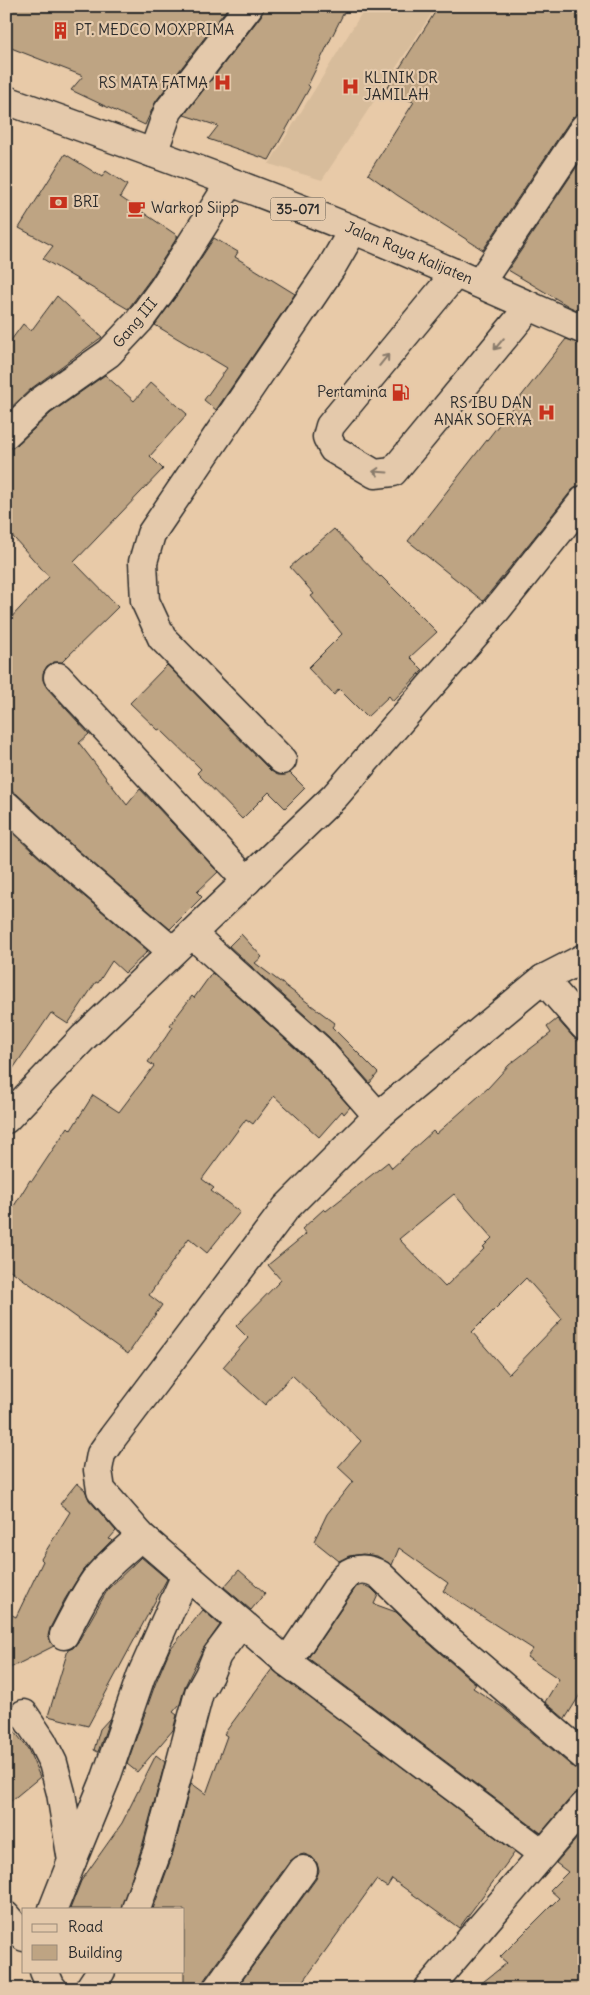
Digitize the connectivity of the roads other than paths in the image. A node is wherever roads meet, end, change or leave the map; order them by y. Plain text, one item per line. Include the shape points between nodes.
1 (249, 6) edge
2 (6, 100) edge
3 (584, 128) edge
4 (153, 153) junction
5 (230, 183) junction
6 (354, 230) junction
7 (468, 278) junction
8 (530, 306) junction
9 (584, 330) edge
10 (6, 434) edge
11 (584, 500) edge
12 (58, 677) dead end
13 (282, 760) dead end
14 (6, 805) edge
15 (246, 880) junction
16 (182, 943) junction
17 (584, 958) edge
18 (543, 979) junction
19 (584, 1026) edge
20 (8, 1112) edge
21 (376, 1113) junction
22 (141, 1536) junction
23 (186, 1575) junction
24 (242, 1623) junction
25 (64, 1635) dead end
26 (287, 1662) junction
27 (24, 1714) dead end
28 (584, 1756) edge
29 (584, 1806) edge
30 (543, 1854) junction
31 (72, 1861) junction
32 (303, 1870) dead end
33 (53, 1908) edge
34 (136, 1908) edge
35 (100, 1972) edge
36 (89, 1989) edge
37 (217, 1989) edge
38 (428, 1989) edge

1 - 4 street via 168,111
2 - 4 street, Jalan Raya Kalijaten / 35-071
3 - 7 street via 499,252
4 - 5 street, Jalan Raya Kalijaten / 35-071
5 - 6 street, Jalan Raya Kalijaten / 35-071
5 - 10 street, Gang III via 164,288 139,321 109,353 41,401
6 - 7 street, Jalan Raya Kalijaten / 35-071
6 - 13 street via 151,534 142,562 145,601 162,638
7 - 8 street, Jalan Raya Kalijaten / 35-071
8 -> 7 street via 393,472 375,474 333,449 327,437 330,426
8 - 9 street, Jalan Raya Kalijaten / 35-071
11 - 15 street via 498,608 335,796
12 - 15 street
14 - 16 street via 54,850
15 - 16 street
16 - 20 street
16 - 21 street via 319,1049
17 - 18 street
18 - 19 street
18 - 21 street
21 - 22 street via 286,1208 101,1454 98,1470 101,1490
22 - 23 street
22 - 25 street via 96,1579
23 - 24 street
23 - 31 street via 141,1676 106,1778
24 - 26 street
24 - 34 street via 217,1655 199,1693 157,1852
26 - 28 street via 345,1576 351,1571 372,1570
26 - 30 street
27 - 31 street via 53,1763
29 - 30 street
30 - 38 street
31 - 33 street
32 - 37 street
35 - 36 street

